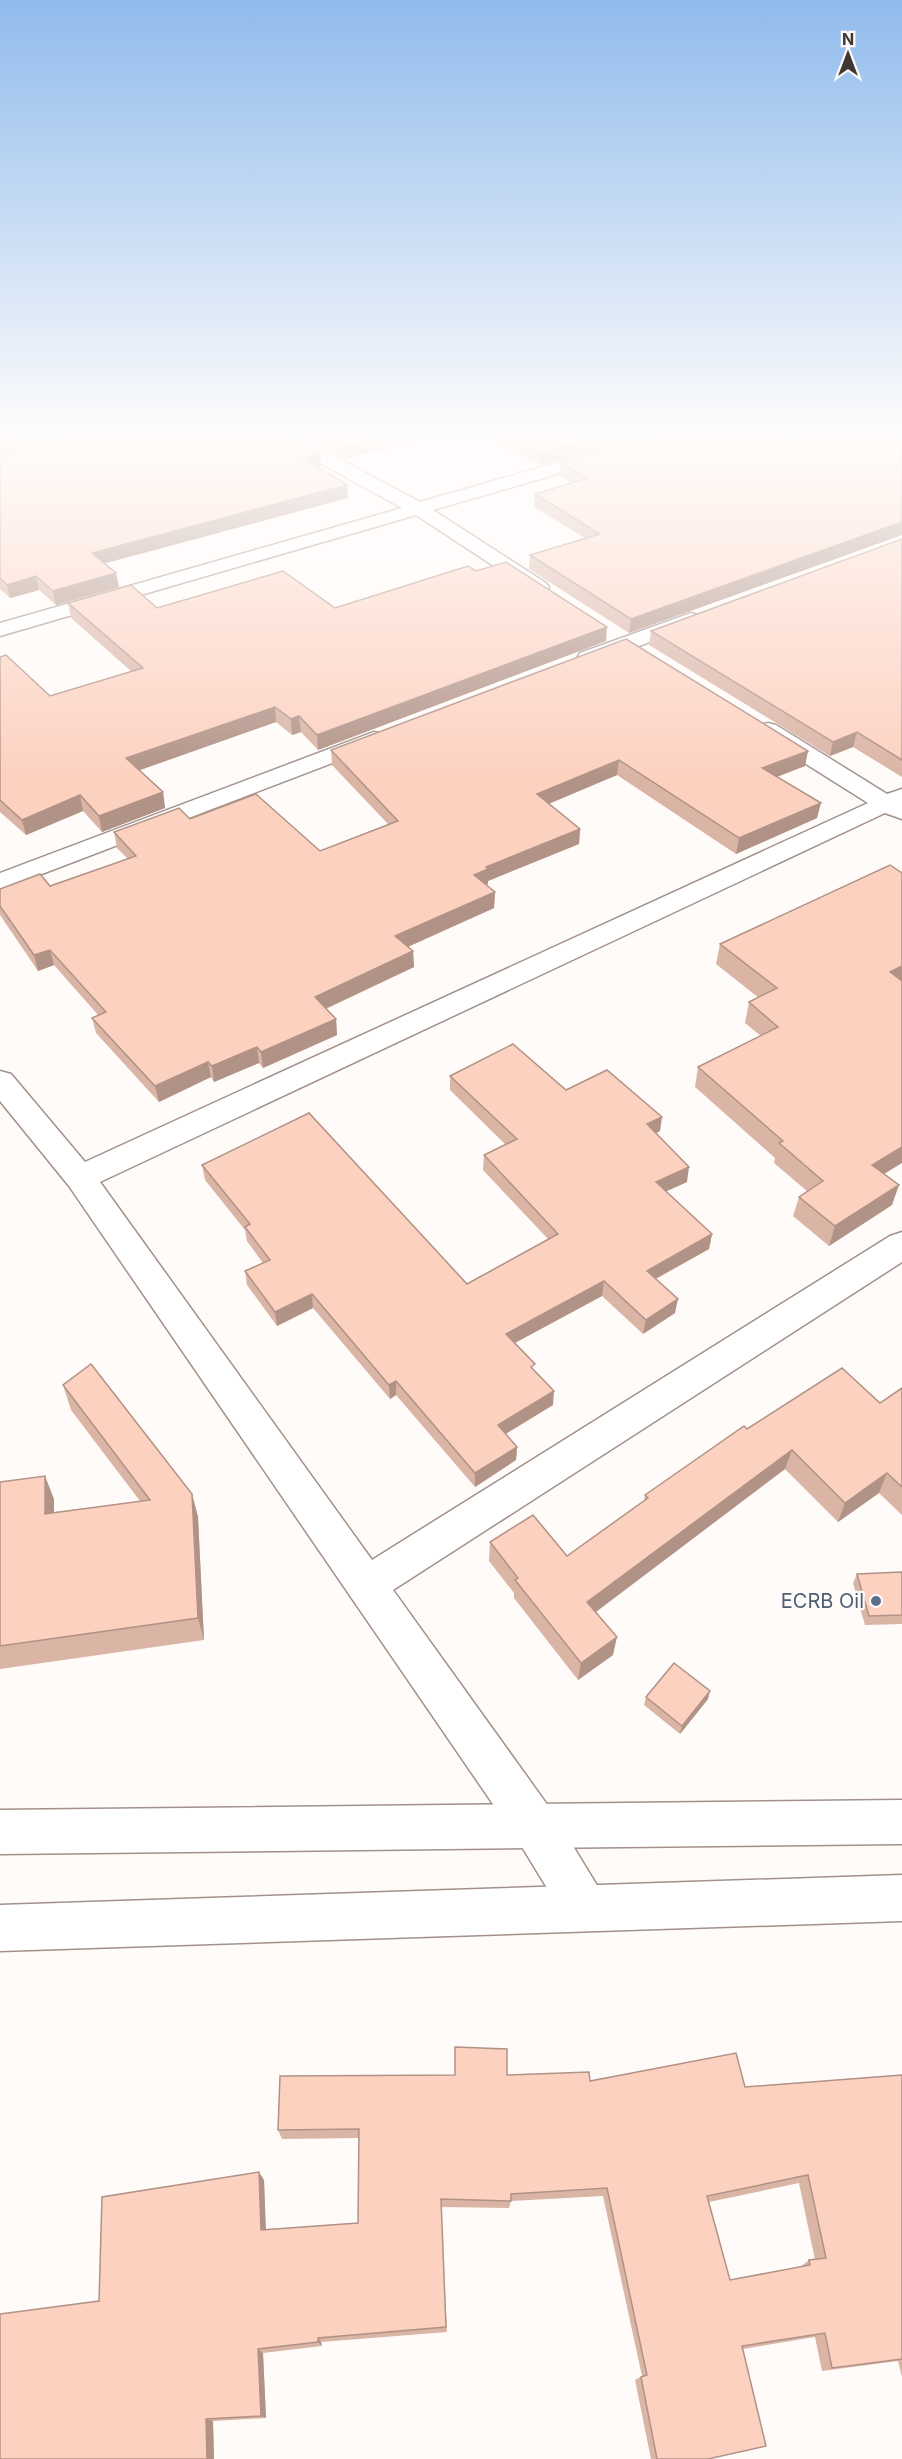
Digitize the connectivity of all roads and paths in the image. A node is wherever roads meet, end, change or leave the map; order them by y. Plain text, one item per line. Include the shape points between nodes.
1 (274, 550) edge
2 (482, 550) edge
3 (557, 598) edge
4 (712, 611) edge
5 (0, 630) edge
6 (607, 630) edge
7 (627, 643) junction
8 (647, 656) edge
9 (571, 664) edge
10 (747, 717) edge
11 (392, 733) edge
12 (897, 804) edge
13 (0, 882) edge
14 (0, 1081) edge
15 (80, 1178) junction
16 (902, 1245) edge
17 (367, 1585) junction
18 (902, 1822) edge
19 (535, 1826) junction
20 (0, 1832) edge
21 (902, 1898) edge
22 (585, 1908) junction
23 (0, 1928) edge

1 - 5 street
2 - 3 street
4 - 7 street
6 - 7 street
7 - 8 street
7 - 9 street
10 - 12 street
11 - 13 street
12 - 15 street
14 - 15 street
15 - 17 street
16 - 17 street
17 - 19 street
18 - 19 street
19 - 20 street
19 - 22 street
21 - 22 street
22 - 23 street

